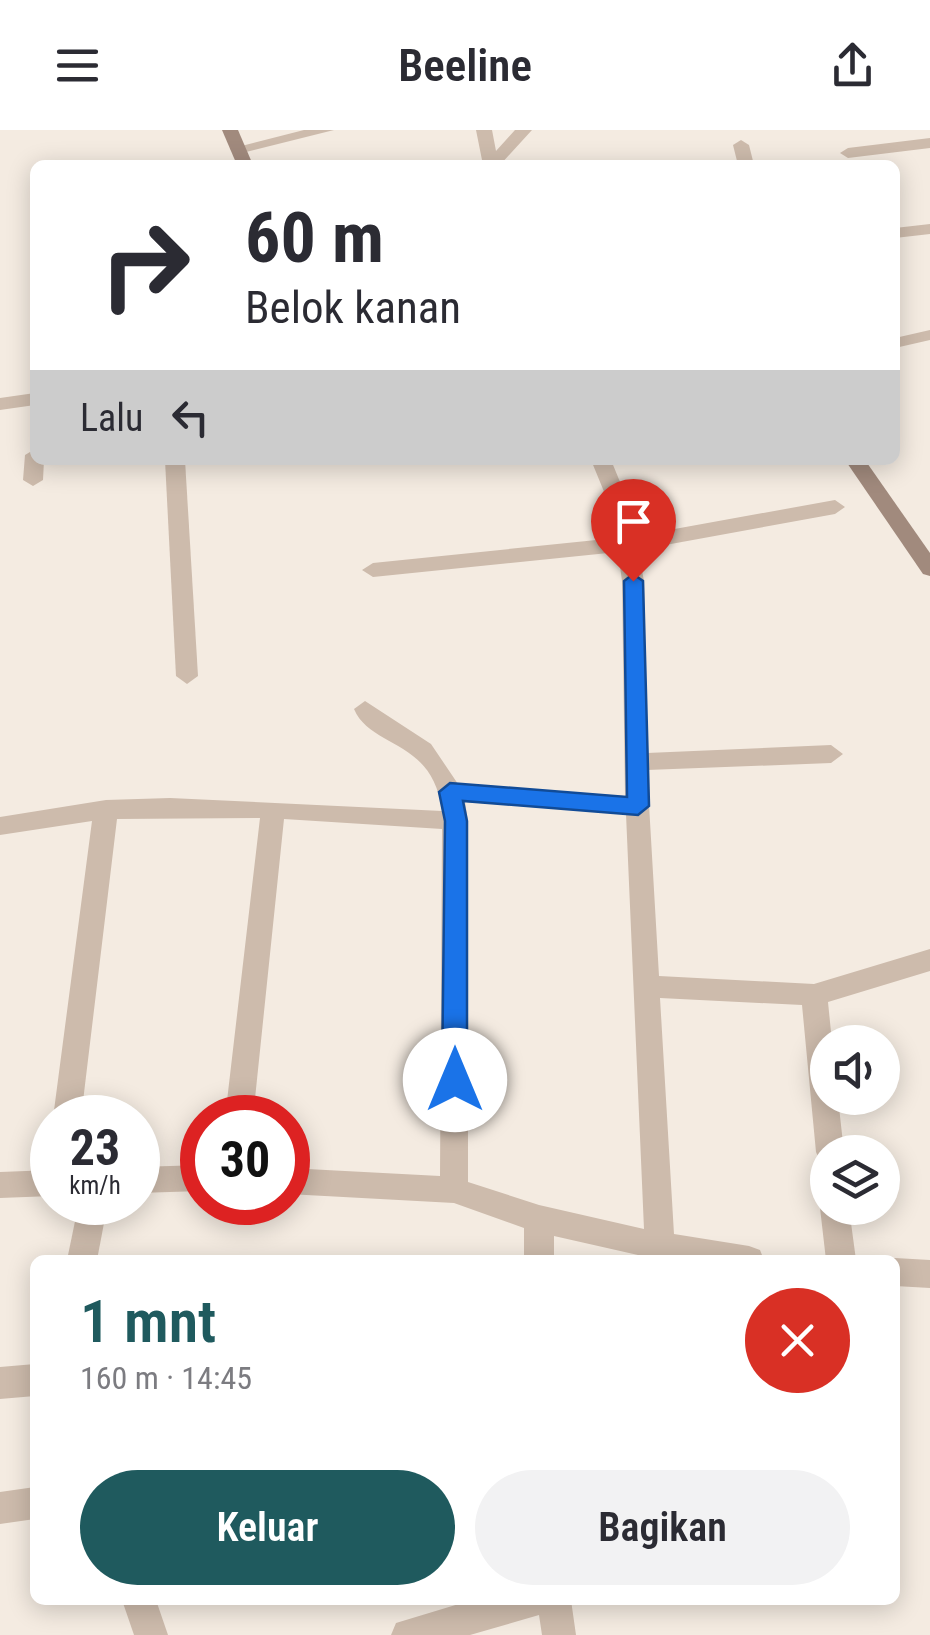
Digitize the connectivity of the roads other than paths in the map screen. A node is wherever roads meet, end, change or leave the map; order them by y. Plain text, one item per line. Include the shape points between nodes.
1 (230, 130) edge
2 (326, 130) edge
3 (484, 130) edge
4 (524, 130) edge
5 (930, 142) edge
6 (741, 145) dead end
7 (848, 153) dead end
8 (242, 157) edge
9 (490, 160) edge
10 (496, 160) edge
11 (745, 160) edge
12 (930, 229) edge
13 (900, 233) edge
14 (930, 336) edge
15 (900, 341) edge
16 (30, 401) edge
17 (0, 404) edge
18 (34, 465) edge
19 (176, 465) edge
20 (603, 465) edge
21 (858, 465) edge
22 (33, 480) dead end
23 (835, 508) dead end
24 (630, 544) junction
25 (930, 569) edge
26 (373, 570) dead end
27 (187, 676) dead end
28 (364, 709) dead end
29 (831, 754) dead end
30 (636, 762) junction
31 (450, 792) junction
32 (638, 806) junction
33 (106, 809) junction
34 (274, 810) junction
35 (456, 821) junction
36 (0, 826) edge
37 (930, 960) edge
38 (647, 986) junction
39 (814, 995) junction
40 (71, 1095) edge
41 (242, 1095) edge
42 (828, 1135) edge
43 (310, 1182) edge
44 (30, 1184) edge
45 (0, 1185) edge
46 (454, 1190) junction
47 (540, 1218) junction
48 (89, 1225) edge
49 (838, 1225) edge
50 (660, 1246) junction
51 (83, 1255) edge
52 (539, 1255) edge
53 (717, 1255) edge
54 (841, 1255) edge
55 (900, 1272) edge
56 (930, 1274) edge
57 (30, 1380) edge
58 (0, 1383) edge
59 (30, 1505) edge
60 (0, 1508) edge
61 (141, 1605) edge
62 (516, 1605) edge
63 (555, 1605) edge
64 (150, 1635) edge
65 (408, 1635) edge
66 (558, 1635) edge

1 - 8 main road
2 - 8 street
3 - 9 street
4 - 10 street
5 - 7 street
6 - 11 street
12 - 13 street
14 - 15 street
16 - 17 street
18 - 22 street
19 - 27 street
20 - 24 street
21 - 25 main road
23 - 24 street
24 - 26 street
24 - 30 street
28 - 31 street via 432,756
29 - 30 street
30 - 32 street
31 - 32 street
31 - 35 street
32 - 38 street
33 - 34 street
33 - 36 street
33 - 40 street
34 - 35 street
34 - 41 street
35 - 46 street
37 - 39 street
38 - 39 street
38 - 50 street
39 - 42 street
43 - 46 street
44 - 45 street
46 - 47 street
47 - 50 street
47 - 52 street
48 - 51 street
49 - 54 street
50 - 53 street
55 - 56 street
57 - 58 street
59 - 60 street
61 - 64 street
62 - 65 street
63 - 66 street

